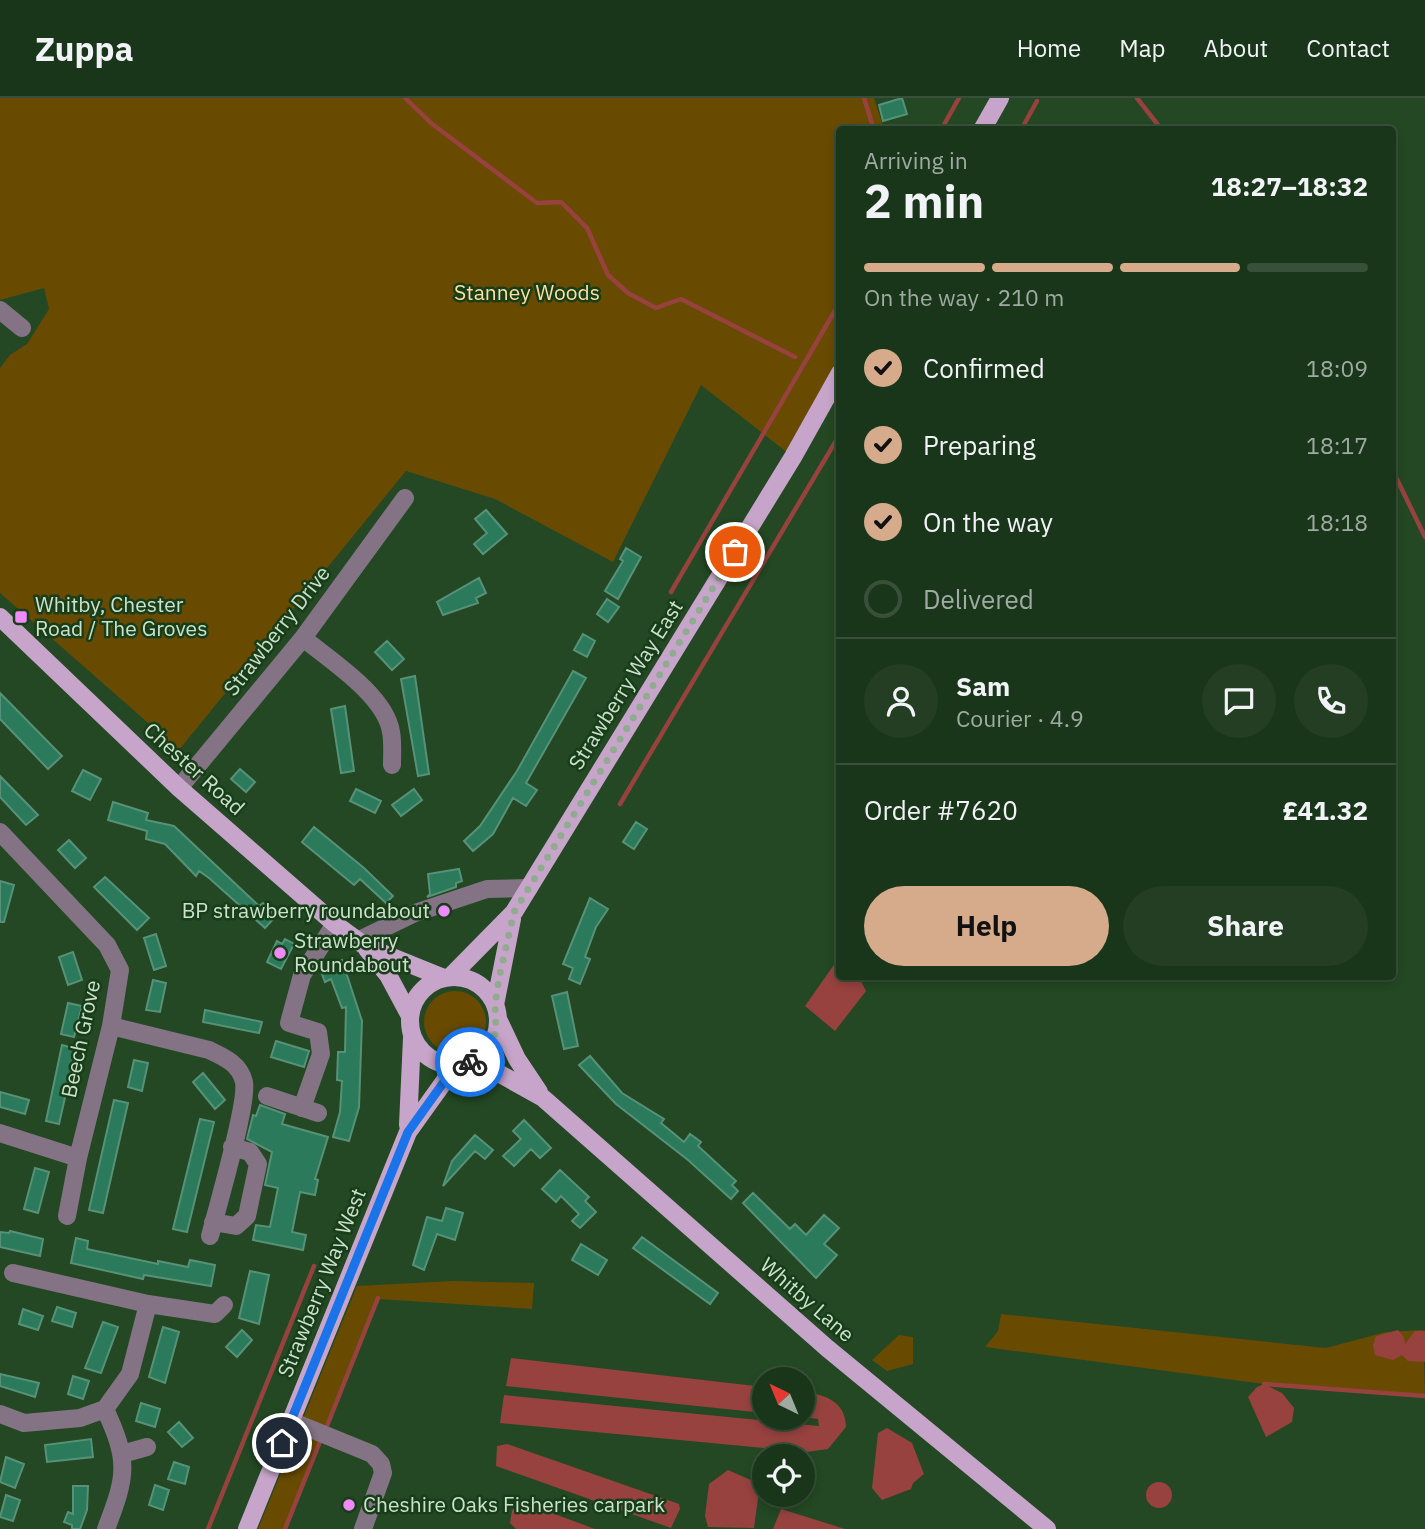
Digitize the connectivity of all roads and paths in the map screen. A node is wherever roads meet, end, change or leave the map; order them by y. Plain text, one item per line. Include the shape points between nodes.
1 (1000, 98) edge
2 (984, 126) edge
3 (0, 310) edge
4 (22, 328) dead end
5 (836, 380) edge
6 (405, 498) dead end
7 (0, 617) edge
8 (303, 638) junction
9 (392, 765) dead end
10 (179, 788) junction
11 (0, 832) edge
12 (529, 888) junction
13 (514, 912) junction
14 (335, 924) junction
15 (361, 943) junction
16 (447, 978) junction
17 (496, 1011) junction
18 (411, 1025) junction
19 (111, 1026) junction
20 (462, 1064) junction
21 (267, 1096) dead end
22 (543, 1098) junction
23 (408, 1132) junction
24 (0, 1133) edge
25 (232, 1147) junction
26 (78, 1158) junction
27 (67, 1216) dead end
28 (13, 1273) dead end
29 (148, 1304) junction
30 (219, 1316) dead end
31 (105, 1409) junction
32 (0, 1414) edge
33 (290, 1421) junction
34 (147, 1447) dead end
35 (122, 1454) junction
36 (106, 1529) edge
37 (247, 1529) edge
38 (363, 1529) edge
39 (1047, 1529) edge

1 - 2 main road
3 - 4 street
5 - 12 main road, Strawberry Way East
6 - 8 street, Strawberry Drive
7 - 10 main road, Chester Road
8 - 9 street via 356,681 385,715 391,730
8 - 10 street, Strawberry Drive
10 - 14 main road, Chester Road
11 - 19 street, Beech Grove via 115,958 120,970
12 - 13 main road, Strawberry Way East
12 - 15 street via 487,889 415,913
13 - 16 main road, Strawberry Way East
13 - 17 main road, Strawberry Way East
14 - 15 main road, Chester Road
14 - 21 street via 302,975 289,1024 318,1032 321,1054 310,1111
15 - 16 main road, Chester Road
15 - 18 main road, Chester Road via 388,975
16 - 17 main road via 477,984
16 - 18 main road via 421,991
17 - 20 main road via 496,1032 490,1045
17 - 22 main road, Whitby Lane via 517,1059
18 - 20 main road via 428,1057 441,1064
18 - 23 main road, Strawberry Way West
19 - 25 street via 209,1050 234,1064 244,1083
19 - 26 street, Beech Grove
20 - 22 main road, Whitby Lane via 502,1075
20 - 23 main road, Strawberry Way West
22 - 39 main road, Whitby Lane via 827,1348
23 - 33 main road, Strawberry Way West
24 - 26 street
25 - 25 street via 212,1229 236,1226 247,1216 258,1164 250,1152
26 - 27 street, Beech Grove
28 - 29 street
29 - 30 street
29 - 31 street via 130,1374
31 - 32 street via 80,1418 24,1423
31 - 35 street
33 - 37 main road, Strawberry Way West
33 - 38 street via 372,1454 381,1464 383,1473
34 - 35 street
35 - 36 street via 117,1502

